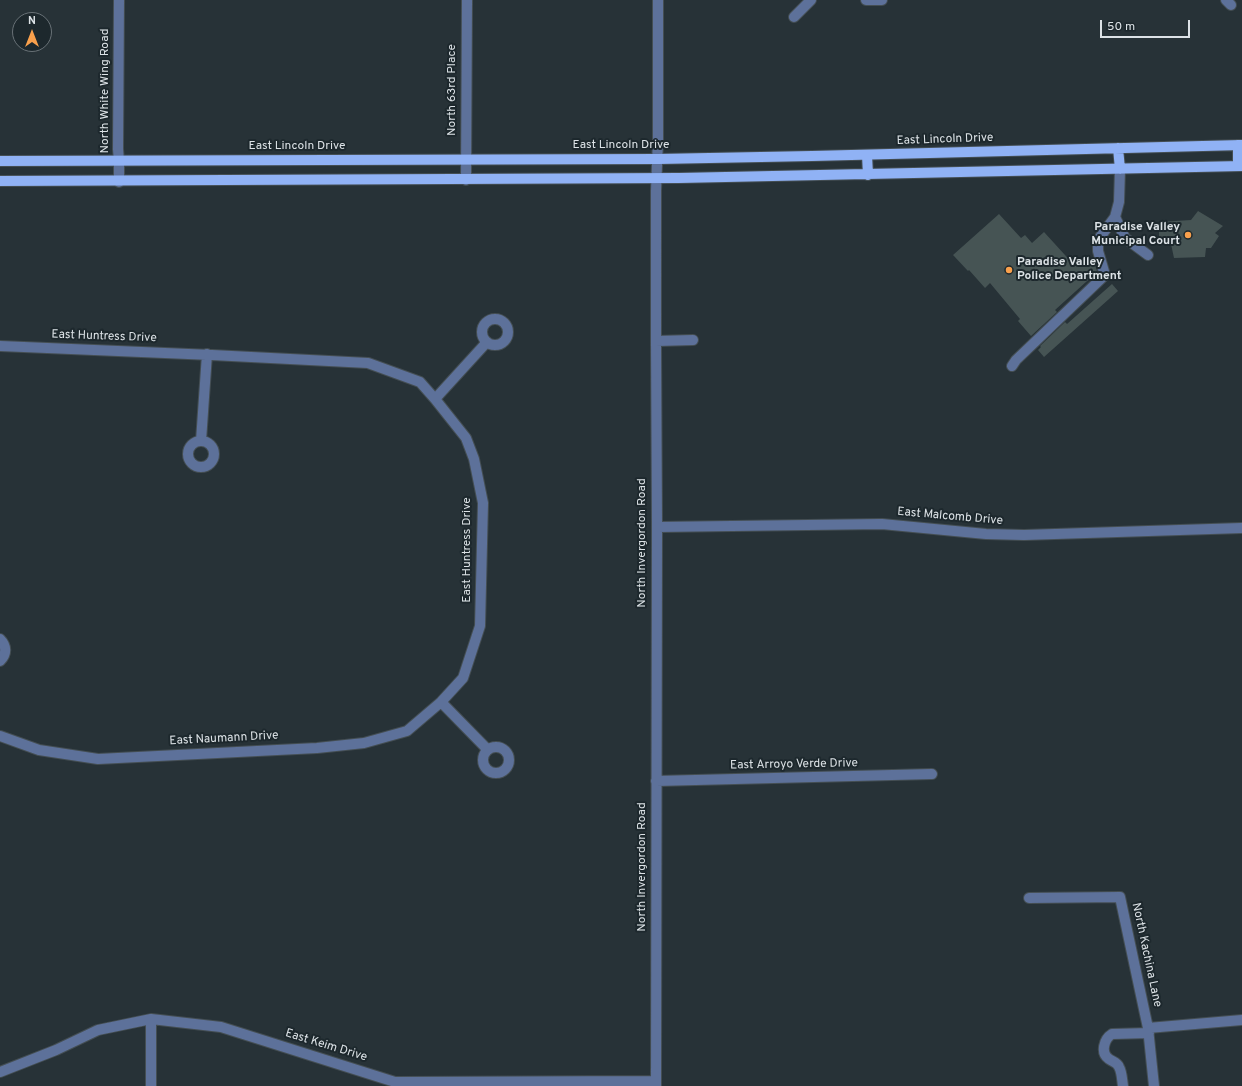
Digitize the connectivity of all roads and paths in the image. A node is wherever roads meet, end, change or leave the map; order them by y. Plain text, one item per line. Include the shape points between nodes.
1 (119, 0) edge
2 (467, 0) edge
3 (658, 0) edge
4 (811, 0) edge
5 (866, 0) edge
6 (882, 0) edge
7 (794, 17) dead end
8 (1240, 145) edge
9 (1118, 148) junction
10 (867, 155) junction
11 (466, 159) junction
12 (658, 159) junction
13 (0, 161) edge
14 (120, 161) junction
15 (1240, 166) edge
16 (1120, 169) junction
17 (868, 175) junction
18 (656, 178) junction
19 (466, 180) junction
20 (0, 181) edge
21 (119, 182) junction
22 (1115, 217) junction
23 (1148, 255) dead end
24 (693, 340) dead end
25 (656, 341) junction
26 (486, 342) dead end
27 (0, 346) edge
28 (207, 354) junction
29 (1012, 366) dead end
30 (435, 399) junction
31 (202, 441) dead end
32 (657, 527) junction
33 (1242, 528) edge
34 (0, 639) edge
35 (0, 661) edge
36 (441, 702) junction
37 (0, 736) edge
38 (488, 750) dead end
39 (932, 774) dead end
40 (656, 781) junction
41 (1030, 898) dead end
42 (151, 1019) junction
43 (1242, 1020) edge
44 (1148, 1031) junction
45 (0, 1072) edge
46 (656, 1084) edge
47 (151, 1086) edge
48 (1123, 1086) edge
49 (1154, 1086) edge

1 - 14 street, North White Wing Road
2 - 11 street, North 63rd Place
3 - 12 street, North Invergordon Road
4 - 7 street
5 - 6 street
8 - 9 main road, East Lincoln Drive
8 - 15 main road
9 - 10 main road, East Lincoln Drive
9 - 16 main road
10 - 12 main road, East Lincoln Drive
10 - 17 main road
11 - 12 main road, East Lincoln Drive
11 - 14 main road, East Lincoln Drive
11 - 19 street, North 63rd Place
12 - 18 street, North Invergordon Road
13 - 14 main road, East Lincoln Drive
14 - 21 street, North White Wing Road
15 - 16 main road
16 - 17 main road
16 - 22 street via 1119,202
17 - 18 main road
18 - 19 main road
18 - 25 street, North Invergordon Road
19 - 21 main road
20 - 21 main road
22 - 23 street via 1125,238
22 - 29 street via 1098,240 1098,251 1105,275
24 - 25 street
25 - 32 street, North Invergordon Road
26 - 30 street
27 - 28 street, East Huntress Drive
28 - 30 street, East Huntress Drive via 368,363 420,382
28 - 31 street
30 - 36 street, East Huntress Drive via 466,438 474,459 483,503 480,626 463,678
32 - 33 street, East Malcomb Drive via 882,524 1024,535
32 - 40 street, North Invergordon Road
34 - 35 street via 6,650
36 - 37 street, East Naumann Drive via 406,731 364,743 317,748 98,759 40,750
36 - 38 street
39 - 40 street, East Arroyo Verde Drive
40 - 46 street, North Invergordon Road
41 - 44 street, North Kachina Lane via 1120,897
42 - 45 street, East Keim Drive via 98,1030
42 - 46 street, East Keim Drive via 220,1027 395,1082
42 - 47 street
43 - 44 street
44 - 48 street via 1112,1034 1104,1044 1105,1054 1109,1060 1117,1063 1120,1068
44 - 49 street, North Kachina Lane

